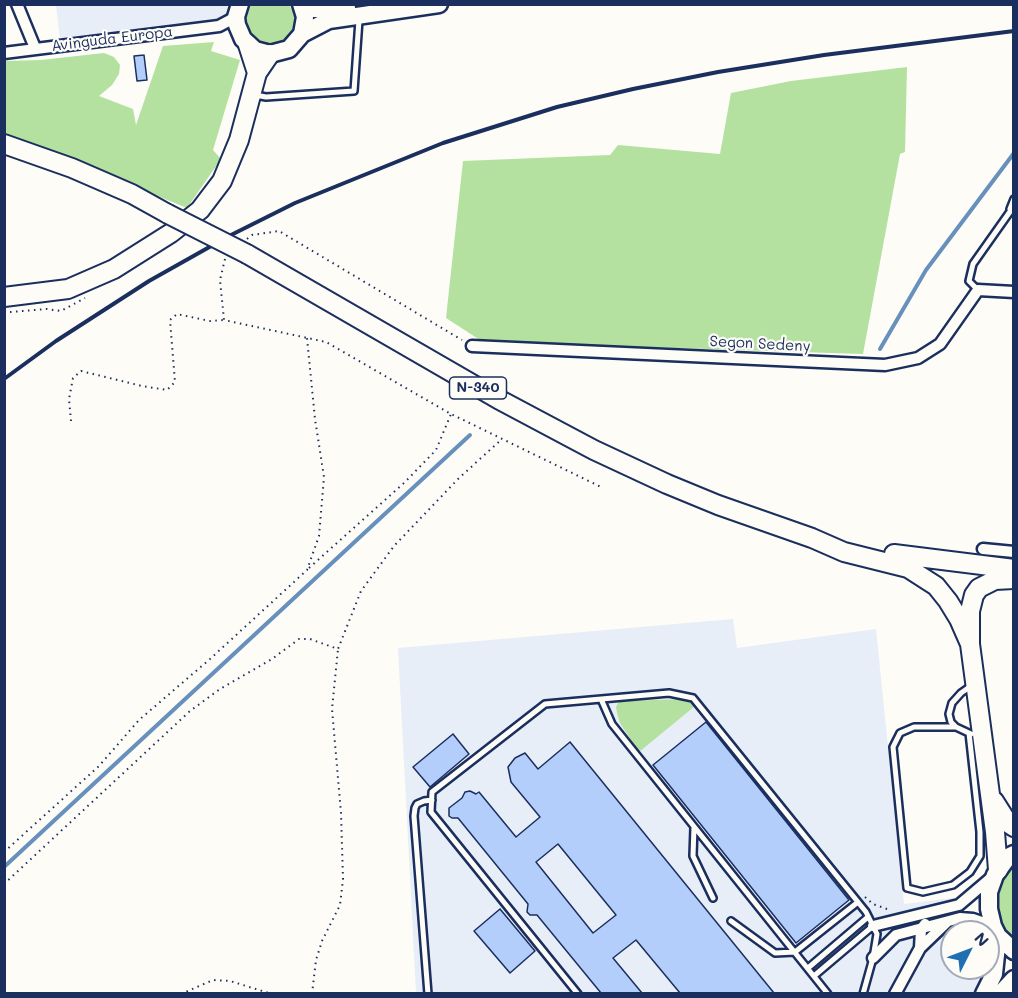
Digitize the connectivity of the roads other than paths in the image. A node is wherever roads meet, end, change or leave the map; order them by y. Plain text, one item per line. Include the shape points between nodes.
1 (17, 4) edge
2 (439, 4) edge
3 (302, 6) edge
4 (364, 10) edge
5 (241, 25) edge
6 (302, 34) junction
7 (35, 48) junction
8 (4, 53) edge
9 (270, 54) junction
10 (256, 73) junction
11 (251, 94) junction
12 (4, 144) edge
13 (4, 156) edge
14 (1014, 198) edge
15 (1011, 208) edge
16 (168, 214) junction
17 (978, 290) junction
18 (1014, 292) edge
19 (4, 297) edge
20 (472, 346) dead end
21 (812, 538) junction
22 (983, 549) dead end
23 (1014, 552) edge
24 (1014, 569) edge
25 (1014, 579) edge
26 (970, 644) junction
27 (975, 683) junction
28 (601, 699) junction
29 (956, 727) junction
30 (976, 737) junction
31 (990, 794) junction
32 (432, 800) junction
33 (694, 827) junction
34 (1014, 827) edge
35 (1014, 854) edge
36 (996, 872) junction
37 (713, 898) dead end
38 (858, 902) junction
39 (959, 905) junction
40 (954, 920) edge
41 (973, 920) edge
42 (992, 920) edge
43 (731, 921) dead end
44 (871, 922) junction
45 (940, 924) edge
46 (921, 928) junction
47 (940, 929) edge
48 (1000, 935) edge
49 (920, 948) junction
50 (1014, 951) edge
51 (795, 952) junction
52 (873, 958) junction
53 (808, 968) junction
54 (814, 976) junction
55 (1014, 979) edge
56 (428, 993) edge
57 (578, 993) edge
58 (828, 993) edge
59 (863, 993) edge
60 (895, 993) edge
61 (1000, 993) edge

1 - 7 street
2 - 4 main road
3 - 4 main road
3 - 6 main road
4 - 6 main road via 329,20
4 - 11 lane via 354,91 266,98
5 - 7 street, Avinguda Europa
5 - 9 main road via 262,53
5 - 10 highway
6 - 9 main road via 289,49
7 - 8 street, Avinguda Europa
9 - 10 highway
10 - 11 highway
11 - 19 highway via 239,140 222,181 200,210 114,269 68,289
12 - 16 highway, N-340 via 72,168
13 - 16 highway, N-340 via 70,176
14 - 15 lane
15 - 17 lane via 973,264 969,281
16 - 21 highway, N-340, bridge via 247,254 594,450 718,505
17 - 18 street
17 - 20 street, Segon Sedeny via 940,344 918,358 885,365
21 - 24 highway, N-340 via 909,557
21 - 26 highway via 922,576 948,601
22 - 23 street
25 - 26 highway via 986,583 974,596
26 - 27 highway
27 - 29 lane via 952,703 951,722
27 - 30 highway
28 - 32 lane via 545,704 432,792
28 - 33 lane via 612,724
28 - 38 lane via 669,693 693,698
29 - 30 lane
29 - 30 lane via 914,727 900,733 893,747 907,888 923,892 953,885 970,872 980,856
30 - 31 highway
31 - 34 highway
31 - 36 highway
32 - 56 lane via 417,804 414,816
32 - 57 lane via 431,812
33 - 37 lane via 693,856
33 - 51 lane
35 - 36 main road
36 - 39 street
36 - 42 main road via 989,892
38 - 44 lane
38 - 51 lane
39 - 44 street
39 - 46 street via 928,920
40 - 41 street
43 - 51 lane via 775,953
44 - 52 lane via 877,934
44 - 53 lane
44 - 54 lane
45 - 46 street
46 - 49 street
46 - 52 street via 896,935
47 - 49 street
48 - 50 main road
49 - 60 street
51 - 53 lane
52 - 59 lane
53 - 54 lane
54 - 58 lane
55 - 61 main road

